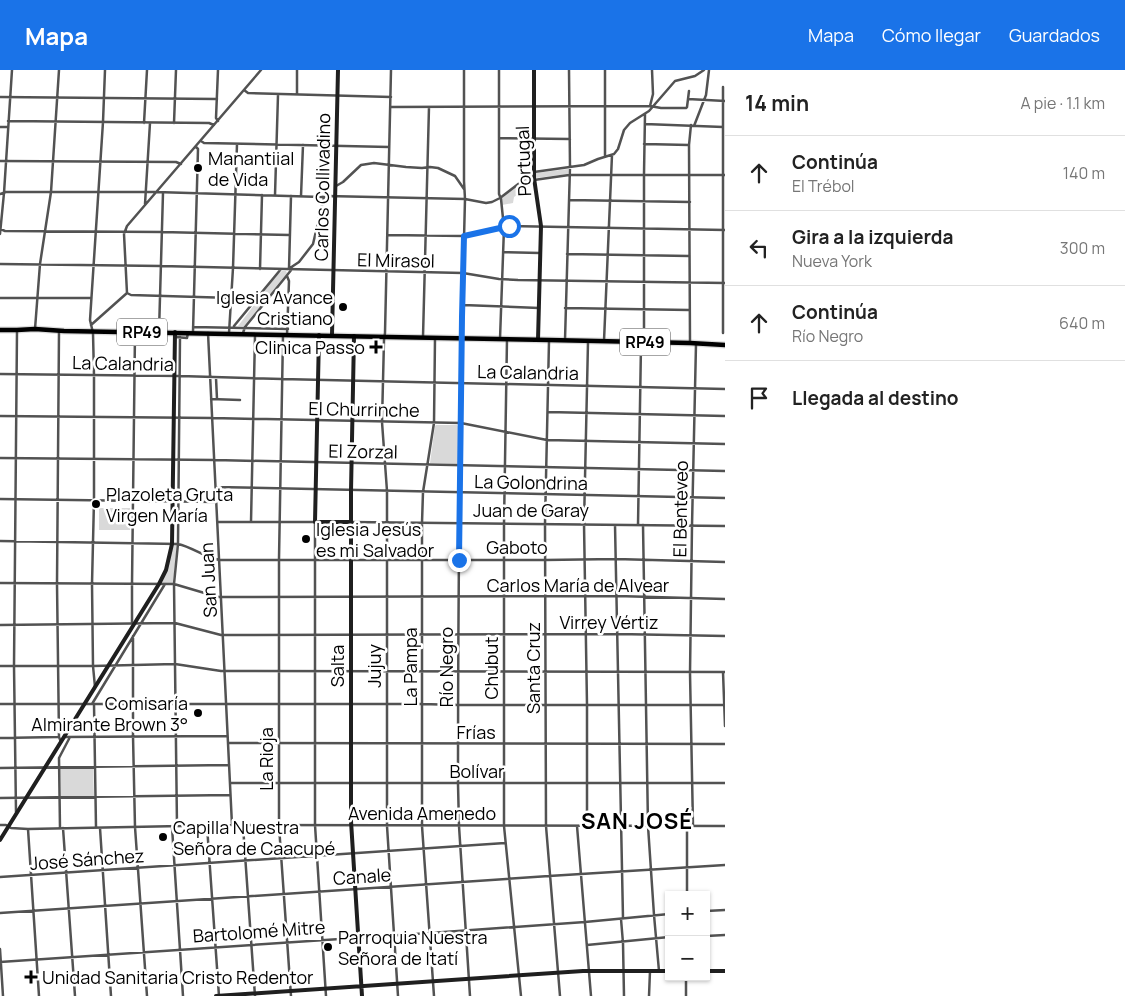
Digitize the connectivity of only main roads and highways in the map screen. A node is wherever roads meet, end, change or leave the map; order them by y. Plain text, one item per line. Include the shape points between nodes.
1 (0, 330) edge
2 (725, 345) edge

1 - 2 main road, RP49 via 92,328 177,336 191,330 208,333

